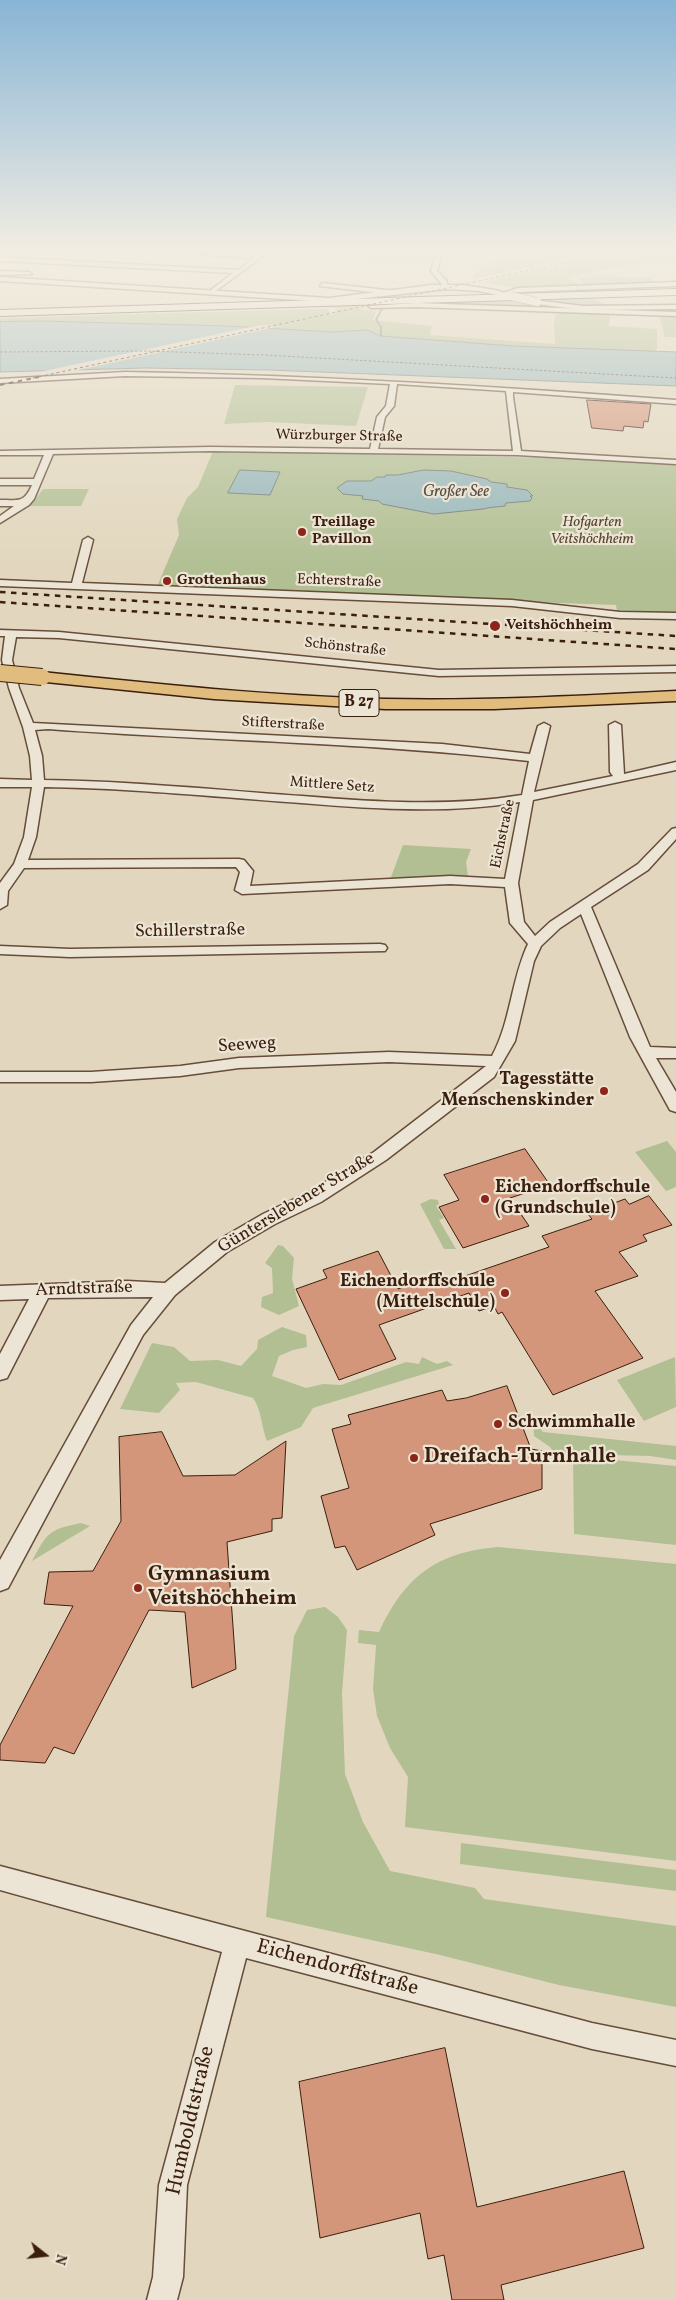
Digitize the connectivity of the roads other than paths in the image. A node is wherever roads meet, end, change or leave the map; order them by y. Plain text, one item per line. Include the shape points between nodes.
1 (0, 381) edge
2 (394, 382) junction
3 (510, 388) junction
4 (676, 402) edge
5 (50, 451) junction
6 (374, 451) junction
7 (0, 453) edge
8 (517, 453) junction
9 (676, 462) edge
10 (0, 482) edge
11 (37, 482) junction
12 (0, 503) edge
13 (26, 503) junction
14 (0, 520) edge
15 (88, 540) dead end
16 (0, 583) edge
17 (76, 587) junction
18 (676, 616) edge
19 (6, 633) edge
20 (2, 664) edge
21 (676, 669) edge
22 (0, 686) edge
23 (14, 688) junction
24 (676, 696) edge
25 (615, 725) dead end
26 (544, 726) dead end
27 (29, 727) junction
28 (535, 758) junction
29 (676, 766) edge
30 (621, 778) junction
31 (0, 783) edge
32 (38, 784) junction
33 (529, 797) junction
34 (676, 832) edge
35 (20, 864) junction
36 (511, 883) junction
37 (0, 895) edge
38 (584, 905) junction
39 (535, 944) junction
40 (380, 948) dead end
41 (0, 950) edge
42 (647, 1052) junction
43 (676, 1053) edge
44 (497, 1062) junction
45 (0, 1078) edge
46 (676, 1106) edge
47 (169, 1290) junction
48 (42, 1292) junction
49 (0, 1293) edge
50 (0, 1372) edge
51 (0, 1581) edge
52 (0, 1878) edge
53 (237, 1944) junction
54 (676, 2053) edge
55 (162, 2300) edge

1 - 2 street via 125,374
2 - 3 street
2 - 6 street via 390,406 381,417
3 - 4 street
3 - 8 street via 509,404
5 - 6 street, Würzburger Straße
5 - 7 street, Würzburger Straße
5 - 11 street
6 - 8 street, Würzburger Straße
8 - 9 street, Würzburger Straße
10 - 11 street
11 - 13 street
12 - 13 street
13 - 14 street
15 - 17 street
16 - 17 street, Echterstraße
17 - 18 street, Echterstraße via 512,603 620,615
19 - 20 street, Schönstraße
19 - 21 street, Schönstraße via 59,635 439,673
20 - 23 street
20 - 24 main road, B 27, bridge via 42,677 212,694 386,704 545,703
22 - 23 street
23 - 27 street
25 - 30 street via 616,772
26 - 28 street, Eichstraße
27 - 28 street, Stifterstraße via 422,746
27 - 32 street
28 - 33 street, Eichstraße
29 - 30 street, Mittlere Setz
30 - 33 street, Mittlere Setz
31 - 32 street, Mittlere Setz
32 - 33 street, Mittlere Setz via 111,785 384,806 453,805
32 - 35 street via 30,837
33 - 36 street, Eichstraße
34 - 38 street, Günterslebener Straße via 643,867
35 - 36 street via 238,863 247,872 242,890 450,880
35 - 37 street
36 - 39 street, Eichstraße via 517,923
38 - 39 street, Günterslebener Straße
38 - 42 street via 636,1037
39 - 44 street, Günterslebener Straße via 527,961 508,1041
40 - 41 street, Schillerstraße via 70,953
42 - 43 street
42 - 46 street
44 - 45 street, Seeweg via 389,1057 239,1064 91,1077
44 - 47 street, Günterslebener Straße via 488,1073 380,1156 315,1197 221,1248
47 - 48 street, Arndtstraße via 126,1288
47 - 51 street, Günterslebener Straße via 137,1330
48 - 49 street, Arndtstraße
48 - 50 street
52 - 53 street, Eichendorffstraße
53 - 54 street, Eichendorffstraße via 592,2036
53 - 55 street, Humboldtstraße via 173,2185 168,2277

